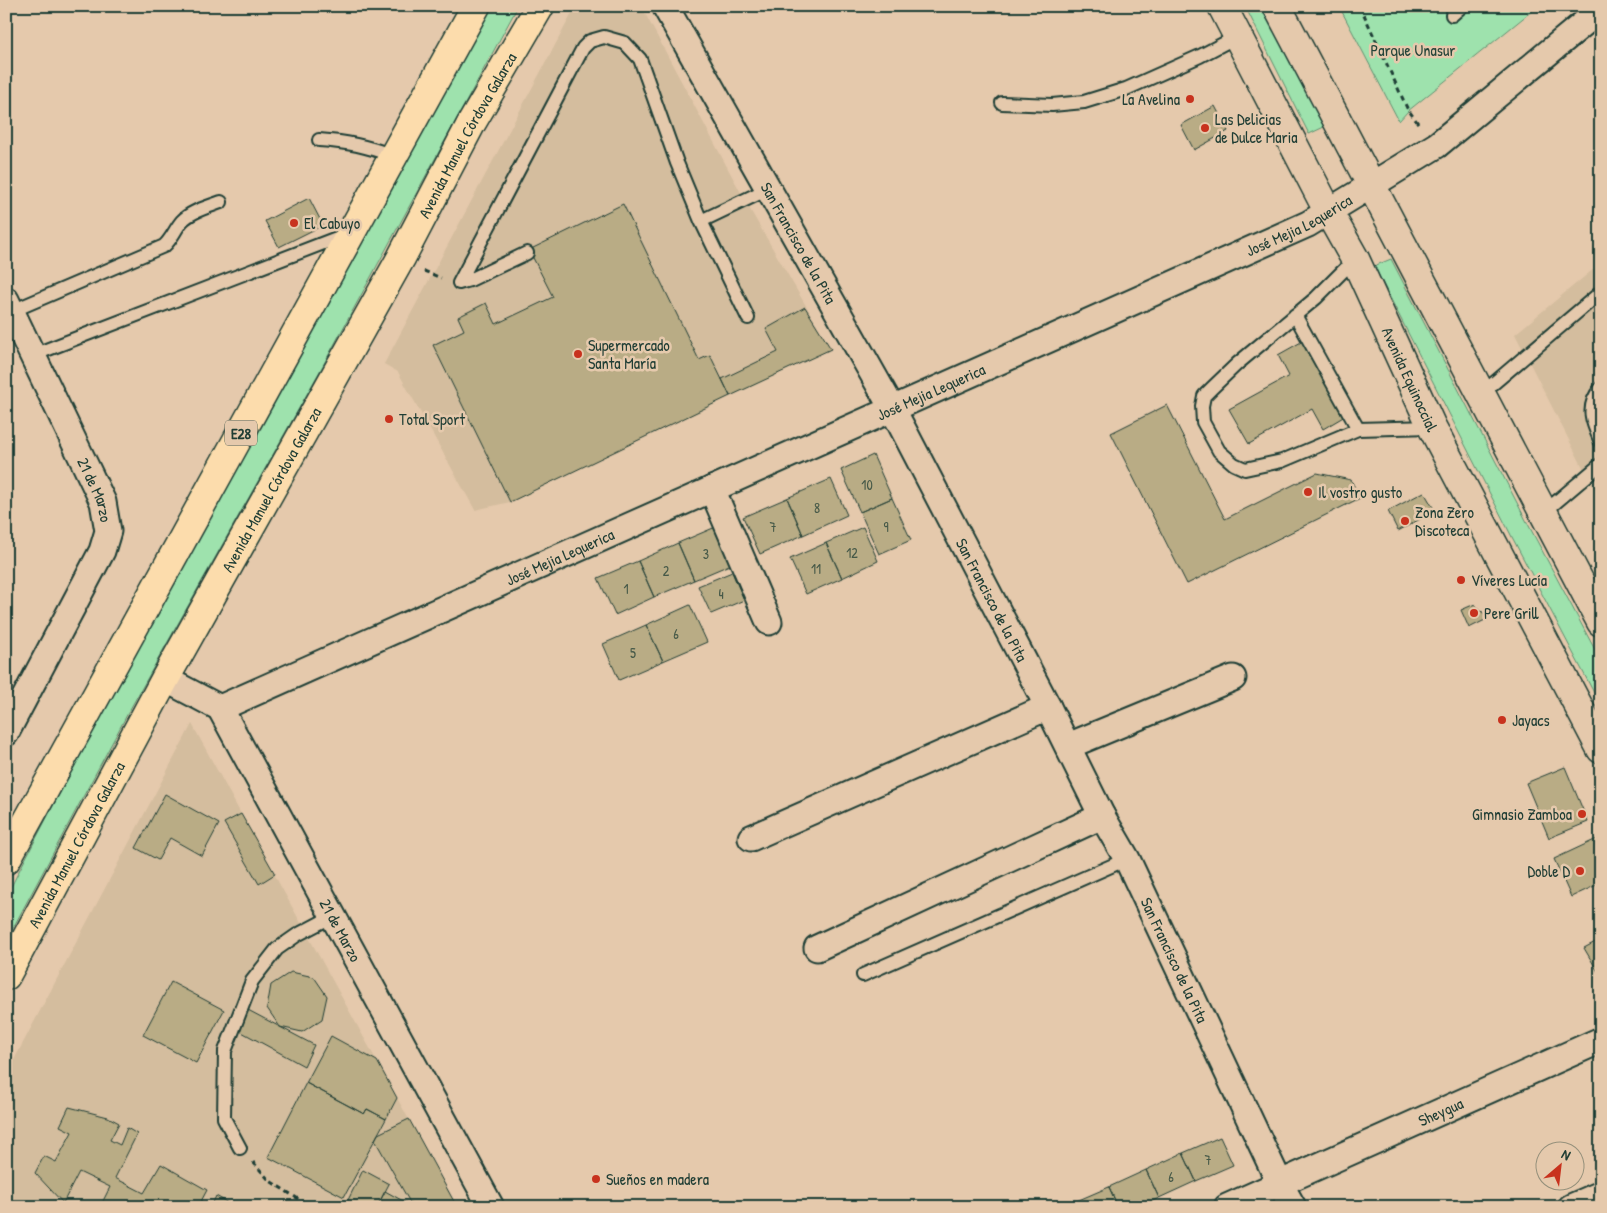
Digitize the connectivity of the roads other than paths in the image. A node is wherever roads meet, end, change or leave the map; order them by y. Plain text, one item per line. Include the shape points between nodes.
1 (476, 6) edge
2 (540, 6) edge
3 (665, 6) edge
4 (1222, 6) edge
5 (1277, 6) edge
6 (1601, 9) edge
7 (1238, 36) junction
8 (1002, 103) dead end
9 (319, 140) dead end
10 (394, 156) junction
11 (1371, 185) junction
12 (768, 188) junction
13 (220, 202) dead end
14 (1328, 211) junction
15 (701, 221) junction
16 (352, 232) junction
17 (527, 253) dead end
18 (1355, 259) junction
19 (1601, 292) edge
20 (9, 306) edge
21 (1295, 315) junction
22 (748, 318) dead end
23 (33, 355) junction
24 (1601, 388) edge
25 (1481, 394) junction
26 (892, 408) junction
27 (1432, 427) junction
28 (1358, 429) junction
29 (1601, 442) edge
30 (1601, 464) edge
31 (712, 489) junction
32 (1543, 513) junction
33 (768, 622) dead end
34 (1601, 622) edge
35 (1233, 678) dead end
36 (165, 679) junction
37 (1048, 707) junction
38 (220, 708) junction
39 (6, 733) edge
40 (1068, 746) junction
41 (1601, 749) edge
42 (1102, 816) junction
43 (751, 838) dead end
44 (1127, 859) junction
45 (6, 860) edge
46 (333, 916) junction
47 (818, 948) dead end
48 (863, 975) dead end
49 (6, 976) edge
50 (1601, 1040) edge
51 (240, 1148) road end
52 (1280, 1184) junction
53 (1601, 1194) edge
54 (491, 1207) edge
55 (1227, 1207) edge
56 (1293, 1207) edge
57 (1572, 1207) edge

1 - 10 main road, E28
2 - 36 main road, Avenida Manuel Córdova Galarza via 471,124 401,258
3 - 12 street, San Francisco de la Pita
4 - 7 main road, Avenida Equinoccial
5 - 11 main road
6 - 11 street, José Mejia Lequerica via 1437,145
7 - 8 lane via 1126,89 1084,102 1052,105
7 - 14 main road, Avenida Equinoccial
9 - 10 lane via 367,146
10 - 16 main road, E28
11 - 14 street, José Mejia Lequerica
11 - 25 main road
12 - 15 lane
12 - 26 street, San Francisco de la Pita
13 - 20 lane via 182,221 164,246
14 - 18 main road, Avenida Equinoccial
14 - 26 street, José Mejia Lequerica via 1308,224
15 - 17 lane via 640,59 624,43 604,37 590,40 583,48 459,283
15 - 22 lane
16 - 23 lane
16 - 45 main road, E28
18 - 21 lane
18 - 27 main road, Avenida Equinoccial
19 - 25 lane
20 - 23 street, 21 de Marzo
21 - 28 lane
21 - 28 lane via 1204,396 1202,422 1219,451 1245,469 1282,461
23 - 39 street, 21 de Marzo via 103,502 108,531 102,551
24 - 29 lane via 1590,408
25 - 32 main road
26 - 31 street, José Mejia Lequerica
26 - 37 street, San Francisco de la Pita
27 - 28 lane
27 - 41 main road, Avenida Equinoccial
30 - 32 lane
31 - 33 street
31 - 38 street, José Mejia Lequerica
32 - 34 main road
35 - 40 street
36 - 38 street
36 - 49 main road, Avenida Manuel Córdova Galarza
37 - 40 street, San Francisco de la Pita
37 - 43 street
38 - 46 street, 21 de Marzo
40 - 42 street, San Francisco de la Pita
42 - 44 street, San Francisco de la Pita
42 - 47 street
44 - 48 lane
44 - 52 street, San Francisco de la Pita
46 - 51 lane via 276,949 252,981 225,1050 224,1118
46 - 54 street, 21 de Marzo
50 - 52 street, Sheygua
52 - 55 street, Sheygua
52 - 56 street, San Francisco de la Pita
53 - 57 street

